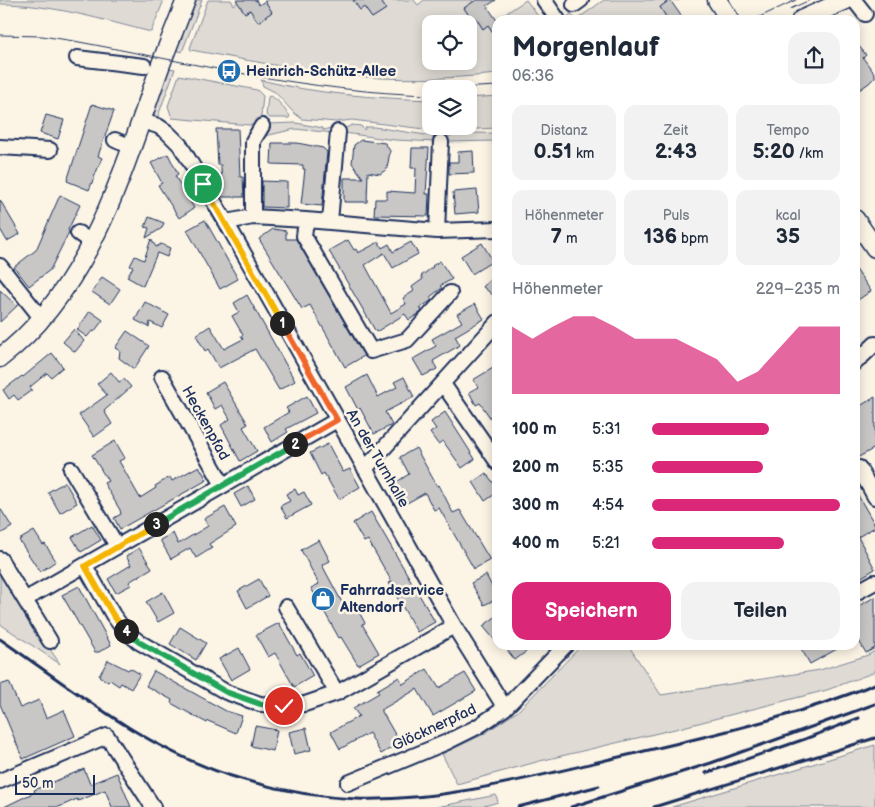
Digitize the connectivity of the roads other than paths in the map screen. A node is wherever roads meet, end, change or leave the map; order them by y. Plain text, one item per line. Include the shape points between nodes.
1 (186, 0) edge
2 (544, 0) edge
3 (717, 0) edge
4 (846, 0) edge
5 (854, 0) edge
6 (828, 8) junction
7 (864, 14) dead end
8 (554, 15) edge
9 (727, 15) edge
10 (813, 15) edge
11 (820, 15) edge
12 (77, 58) dead end
13 (144, 66) dead end
14 (142, 121) junction
15 (262, 126) dead end
16 (338, 132) dead end
17 (115, 140) dead end
18 (441, 142) dead end
19 (132, 146) junction
20 (0, 147) edge
21 (50, 150) dead end
22 (253, 217) junction
23 (306, 220) junction
24 (226, 222) junction
25 (330, 222) junction
26 (860, 226) edge
27 (492, 229) edge
28 (437, 231) junction
29 (875, 248) edge
30 (0, 266) edge
31 (450, 293) dead end
32 (42, 318) junction
33 (492, 329) edge
34 (875, 344) edge
35 (0, 358) edge
36 (860, 358) edge
37 (162, 376) dead end
38 (443, 384) junction
39 (337, 420) junction
40 (492, 454) edge
41 (71, 469) dead end
42 (365, 469) junction
43 (860, 471) edge
44 (223, 485) junction
45 (875, 496) edge
46 (117, 546) junction
47 (0, 559) edge
48 (85, 566) junction
49 (875, 582) edge
50 (860, 590) edge
51 (26, 599) junction
52 (286, 607) dead end
53 (454, 626) junction
54 (50, 641) dead end
55 (561, 650) edge
56 (337, 693) junction
57 (505, 708) junction
58 (0, 781) edge
59 (348, 783) dead end
60 (153, 807) edge

1 - 14 main road
2 - 8 street
3 - 9 main road
4 - 6 main road
5 - 7 street
6 - 10 main road
6 - 11 main road
12 - 13 street
14 - 19 main road
14 - 24 street, An der Turnhalle via 158,126 180,145
15 - 22 street via 253,141
16 - 25 street
17 - 19 street
18 - 28 street
19 - 32 main road via 116,188 85,238 70,281
20 - 21 street
22 - 23 street
22 - 24 street
23 - 25 street
23 - 31 street via 304,236 371,351 408,340
24 - 39 street, An der Turnhalle
25 - 28 street
26 - 29 main road
27 - 28 street
30 - 32 street
32 - 35 main road
33 - 38 street
34 - 36 street
37 - 44 street, Heckenpfad
38 - 40 street
38 - 42 street
39 - 42 street, An der Turnhalle
39 - 44 street, Heckenpfad
41 - 46 street
42 - 53 street, An der Turnhalle
43 - 45 street
44 - 46 street, Heckenpfad
46 - 48 street, Heckenpfad
47 - 51 street
48 - 51 street, Heckenpfad
48 - 56 street via 124,630 226,692 260,704 284,706 305,704
49 - 50 street
51 - 54 street
52 - 56 street
53 - 56 street
53 - 57 street, An der Turnhalle
55 - 57 street, Glöcknerpfad
57 - 59 street, Glöcknerpfad via 478,727 447,742
58 - 60 street via 107,736

